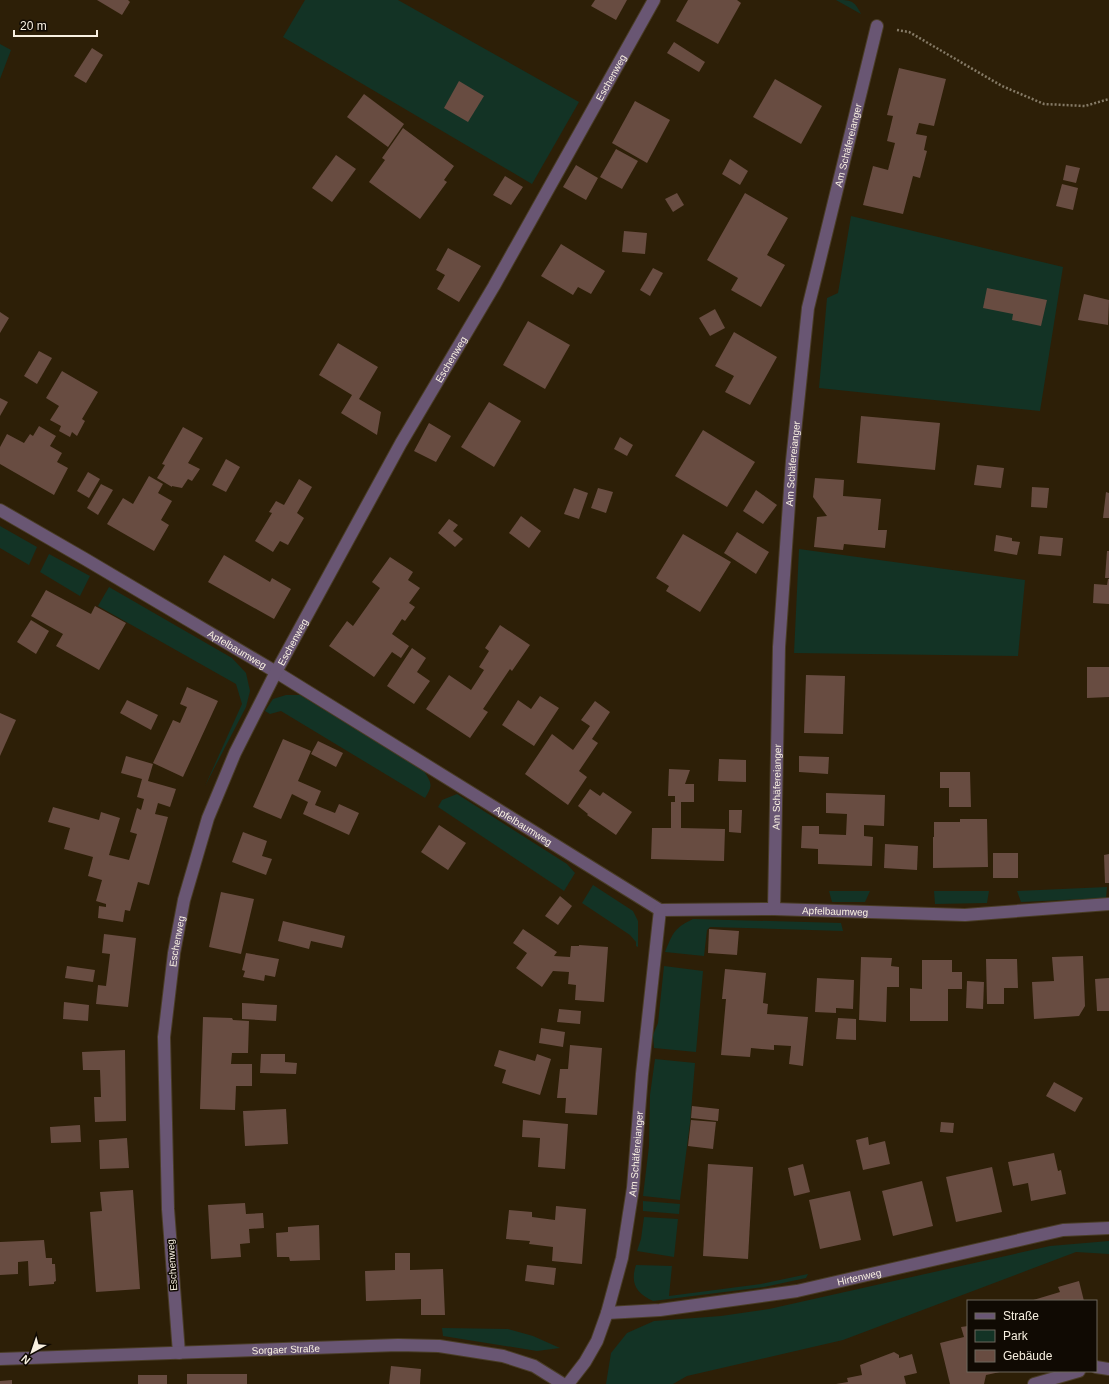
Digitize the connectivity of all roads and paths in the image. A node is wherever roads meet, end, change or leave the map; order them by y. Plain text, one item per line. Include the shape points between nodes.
1 (654, 0) edge
2 (877, 26) joint
3 (1109, 99) edge
4 (0, 510) edge
5 (276, 672) junction
6 (1109, 904) edge
7 (774, 909) junction
8 (660, 910) junction
9 (1109, 1228) edge
10 (607, 1313) junction
11 (179, 1353) junction
12 (0, 1359) edge
13 (1097, 1367) edge
14 (1109, 1369) edge
15 (1076, 1372) edge
16 (563, 1384) edge
17 (568, 1384) edge
18 (1034, 1384) edge

1 - 5 street, Eschenweg via 494,286 401,443
2 - 3 path via 909,32 1002,86 1044,104 1085,106
2 - 7 street, Am Schäfereianger via 808,315 792,461 779,647
4 - 5 street, Apfelbaumweg
5 - 8 street, Apfelbaumweg
5 - 11 street, Eschenweg via 235,752 208,818 184,900 174,953 164,1037 168,1209
6 - 7 street, Apfelbaumweg via 965,916
7 - 8 street, Apfelbaumweg
8 - 10 street, Am Schäfereianger via 642,1074 634,1188 622,1258
9 - 10 street, Hirtenweg via 1063,1230 797,1291 660,1310
10 - 17 street, Am Schäfereianger via 597,1341
11 - 12 street, Sorgaer Straße
11 - 16 street, Sorgaer Straße via 398,1345 439,1346 503,1356 534,1366
13 - 14 street
15 - 18 street

